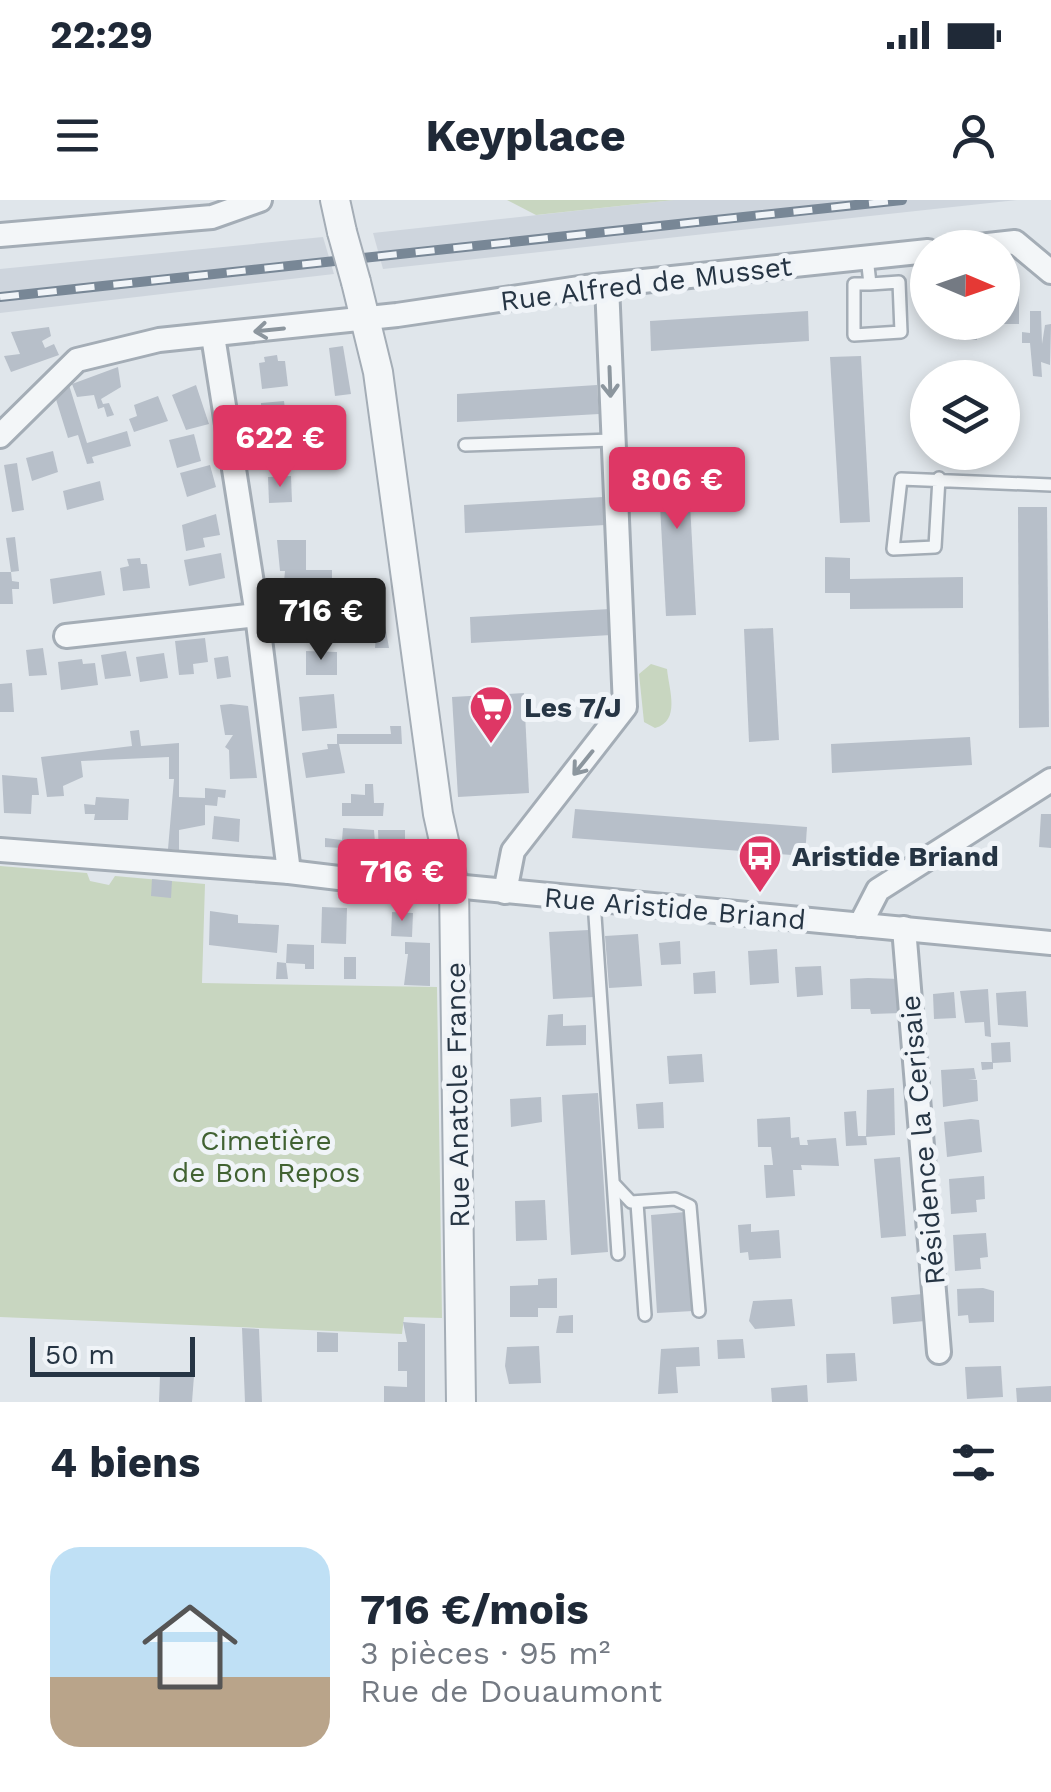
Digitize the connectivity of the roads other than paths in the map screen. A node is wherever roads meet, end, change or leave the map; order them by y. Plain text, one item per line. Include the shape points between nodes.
1 (260, 200) edge
2 (335, 200) edge
3 (0, 235) edge
4 (1020, 246) edge
5 (910, 253) edge
6 (867, 257) junction
7 (1051, 272) edge
8 (870, 284) junction
9 (608, 285) junction
10 (366, 319) junction
11 (213, 336) junction
12 (0, 436) edge
13 (612, 440) junction
14 (465, 446) dead end
15 (939, 478) junction
16 (1051, 485) edge
17 (257, 615) junction
18 (66, 636) dead end
19 (1051, 780) edge
20 (0, 850) edge
21 (289, 872) junction
22 (454, 886) junction
23 (504, 892) junction
24 (594, 901) junction
25 (860, 926) junction
26 (904, 928) junction
27 (1051, 943) edge
28 (614, 1182) junction
29 (638, 1204) junction
30 (618, 1254) dead end
31 (700, 1310) dead end
32 (645, 1314) dead end
33 (939, 1352) dead end
34 (461, 1402) edge

1 - 3 street via 212,217
2 - 10 street, Rue Anatole France, bridge
4 - 7 street
5 - 6 street, Rue Alfred de Musset
6 - 8 lane
6 - 9 street, Rue Alfred de Musset
8 - 8 lane via 898,282 901,332 854,336 854,284
9 - 10 street, Rue Alfred de Musset
9 -> 13 street
10 -> 11 street, Rue Alfred de Musset
10 - 22 street, Rue Anatole France
11 - 12 street, Rue Alfred de Musset via 159,340 78,360
11 - 17 street
13 - 14 lane
13 -> 23 street via 625,707 513,851
15 - 15 lane via 900,479 893,548 934,548
15 - 16 lane
17 - 18 street
17 - 21 street
19 - 25 street via 878,890
20 - 21 street, Rue Aristide Briand
21 - 22 street, Rue Aristide Briand
22 - 23 street, Rue Aristide Briand
22 - 34 street, Rue Anatole France
23 - 24 street, Rue Aristide Briand
24 - 25 street, Rue Aristide Briand
24 - 28 lane
25 - 26 street, Rue Aristide Briand
26 - 27 street, Rue Aristide Briand
26 - 33 street, Résidence la Cerisaie
28 - 29 lane via 624,1198
28 - 30 lane
29 - 31 lane via 676,1199 690,1206
29 - 32 lane

